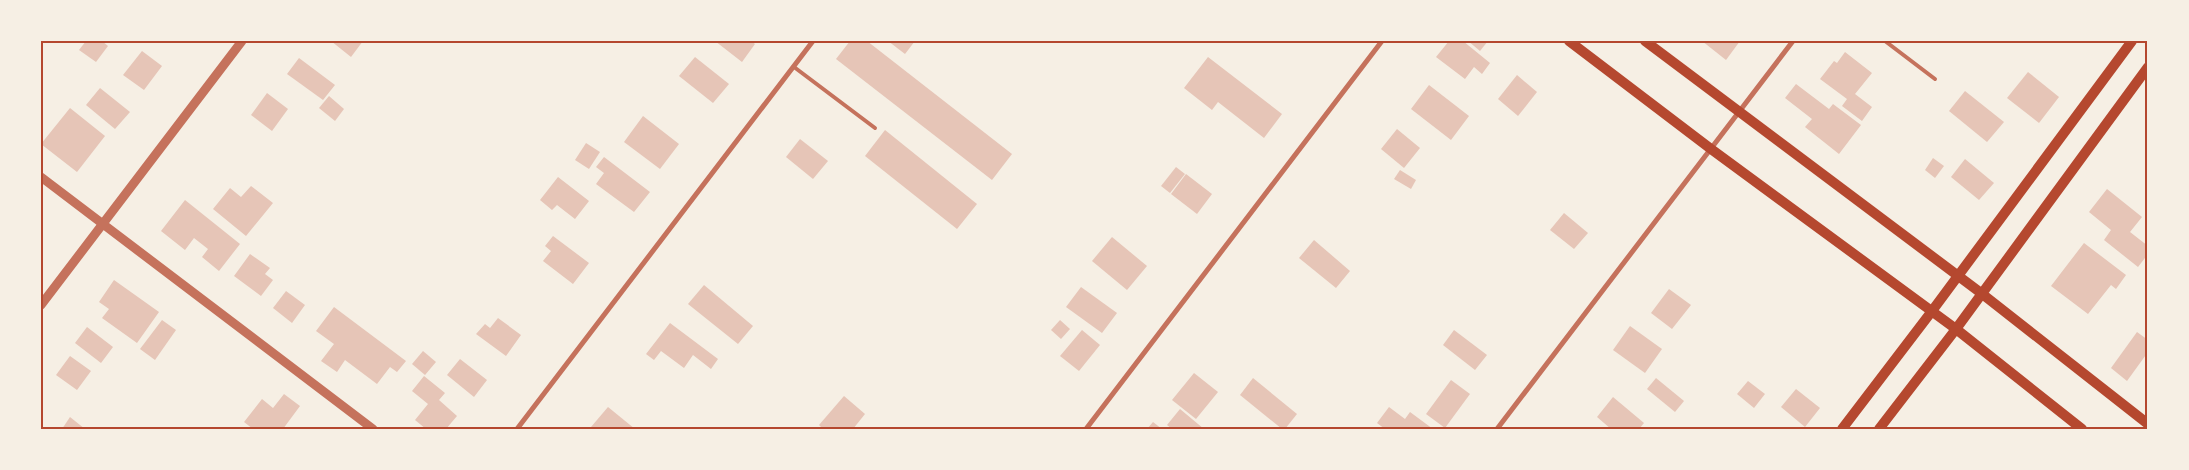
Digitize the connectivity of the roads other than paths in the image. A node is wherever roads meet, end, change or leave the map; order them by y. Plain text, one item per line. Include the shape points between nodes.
1 (242, 41) edge
2 (813, 41) edge
3 (1382, 41) edge
4 (1569, 41) edge
5 (1645, 41) edge
6 (1793, 41) edge
7 (1885, 41) edge
8 (2132, 41) edge
9 (794, 67) junction
10 (2148, 67) edge
11 (1935, 79) dead end
12 (1739, 114) junction
13 (875, 128) dead end
14 (1711, 149) junction
15 (41, 177) edge
16 (102, 224) junction
17 (1958, 276) junction
18 (1981, 293) junction
19 (41, 305) edge
20 (1932, 311) junction
21 (1956, 328) junction
22 (2148, 424) edge
23 (373, 429) edge
24 (517, 429) edge
25 (1086, 429) edge
26 (1497, 429) edge
27 (1842, 429) edge
28 (1879, 429) edge
29 (2082, 429) edge

1 - 16 street
2 - 9 street
3 - 25 street
4 - 14 main road
5 - 12 main road
6 - 12 street
7 - 11 lane
8 - 17 main road
9 - 13 lane
9 - 24 street
10 - 18 main road
12 - 14 street
12 - 17 main road
14 - 20 main road
14 - 26 street
15 - 16 street
16 - 19 street
16 - 23 street
17 - 18 main road
17 - 20 main road
18 - 21 main road
18 - 22 main road
20 - 21 main road
20 - 27 main road
21 - 28 main road
21 - 29 main road

